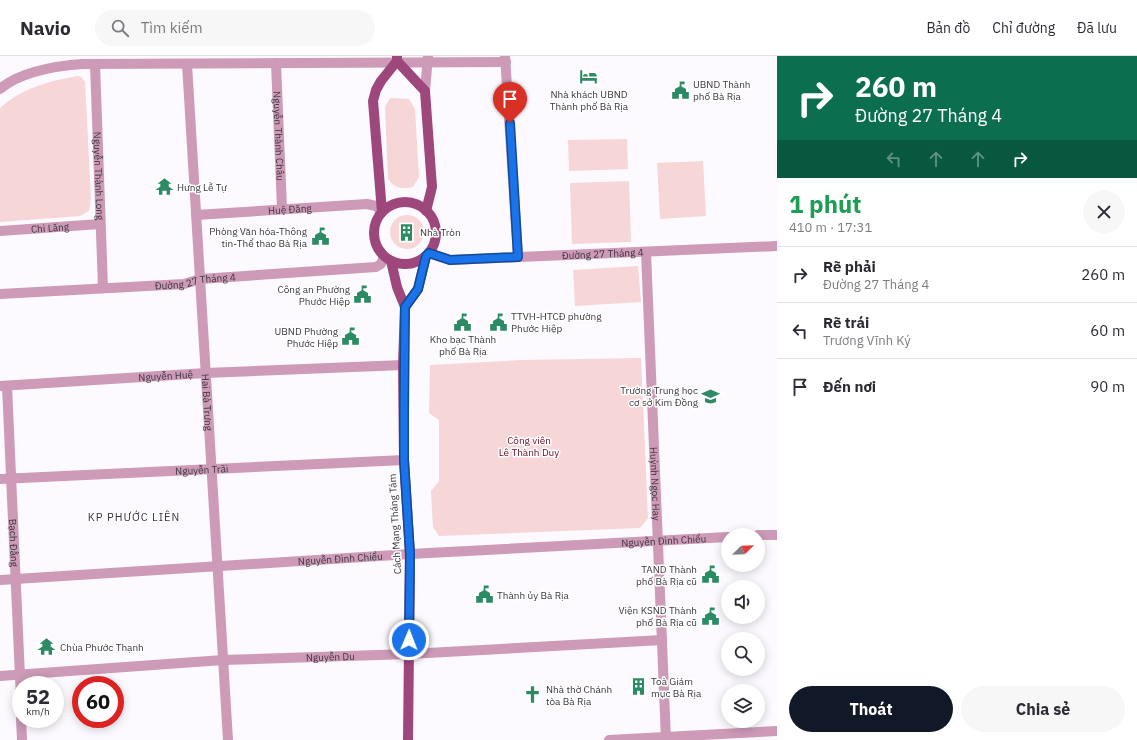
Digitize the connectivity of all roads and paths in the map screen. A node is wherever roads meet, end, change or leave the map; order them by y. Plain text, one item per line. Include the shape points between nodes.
1 (397, 59) edge
2 (428, 59) edge
3 (501, 59) edge
4 (276, 63) junction
5 (95, 64) junction
6 (187, 64) junction
7 (0, 89) edge
8 (425, 91) junction
9 (282, 209) junction
10 (426, 211) junction
11 (382, 212) junction
12 (196, 215) junction
13 (100, 224) junction
14 (0, 231) edge
15 (777, 246) edge
16 (646, 252) junction
17 (428, 254) junction
18 (518, 257) junction
19 (388, 259) junction
20 (200, 279) junction
21 (103, 288) junction
22 (0, 294) edge
23 (405, 307) junction
24 (403, 365) junction
25 (206, 373) junction
26 (4, 386) edge
27 (404, 460) junction
28 (212, 469) junction
29 (5, 479) edge
30 (777, 534) edge
31 (765, 535) edge
32 (721, 537) edge
33 (658, 540) junction
34 (410, 554) junction
35 (218, 566) junction
36 (0, 580) edge
37 (15, 580) junction
38 (662, 640) junction
39 (409, 654) junction
40 (223, 660) junction
41 (20, 674) junction
42 (0, 676) edge
43 (21, 728) edge
44 (777, 731) edge
45 (666, 739) edge
46 (22, 740) edge
47 (228, 740) edge
48 (408, 740) edge
49 (609, 740) edge

1 - 2 street
1 - 4 street
1 - 8 main road
1 - 11 main road via 381,81 373,101
2 - 3 street
2 - 8 street
3 - 18 street
4 - 6 street
4 - 9 street, Nguyễn Thành Châu
5 - 6 street
5 - 7 street via 43,69
5 - 13 street, Nguyễn Thành Long
6 - 12 street, Hai Bà Trưng
8 - 10 main road via 432,187
9 - 11 street, Huệ Đăng via 367,204 376,206
9 - 12 street, Huệ Đăng
10 - 11 main road via 408,202 390,206
10 - 17 main road via 432,218 435,231 434,245
11 - 19 main road via 376,220 374,240 378,249
12 - 20 street, Hai Bà Trưng
13 - 14 street, Chi Lăng
13 - 21 street, Nguyễn Thành Long
15 - 16 street, Đường 27 Tháng 4
16 - 18 street, Đường 27 Tháng 4
16 - 33 street, Huỳnh Ngọc Hay
17 - 18 street, Đường 27 Tháng 4 via 450,260
17 - 19 main road via 419,261 409,264 400,264
17 - 23 main road via 418,289
19 - 20 street, Đường 27 Tháng 4 via 376,267
19 - 23 main road, Cách Mạng Tháng Tám
20 - 21 street, Đường 27 Tháng 4 via 184,284
20 - 25 street, Hai Bà Trưng
21 - 22 street, Đường 27 Tháng 4
23 - 24 main road, Cách Mạng Tháng Tám
24 - 25 street, Nguyễn Huệ
24 - 27 main road, Cách Mạng Tháng Tám
25 - 26 street, Nguyễn Huệ
25 - 28 street, Hai Bà Trưng
26 - 29 street, Bạch Đằng
27 - 28 street, Nguyễn Trãi
27 - 34 main road, Cách Mạng Tháng Tám
28 - 29 street, Nguyễn Trãi
28 - 35 street, Hai Bà Trưng
29 - 37 street, Bạch Đằng
30 - 31 street
32 - 33 street, Nguyễn Đình Chiểu
33 - 34 street, Nguyễn Đình Chiểu
33 - 38 street, Huỳnh Ngọc Hay
34 - 35 street, Nguyễn Đình Chiểu
34 - 39 main road, Cách Mạng Tháng Tám
35 - 37 street, Nguyễn Đình Chiểu
35 - 40 street, Hai Bà Trưng
36 - 37 street, Nguyễn Đình Chiểu
37 - 41 street, Bạch Đằng
38 - 39 street, Nguyễn Du
38 - 45 street, Huỳnh Ngọc Hay
39 - 40 street, Nguyễn Du
39 - 48 main road, Cách Mạng Tháng Tám
40 - 41 street, Nguyễn Du
40 - 47 street, Hai Bà Trưng
41 - 42 street, Nguyễn Du
43 - 46 street
44 - 45 street
45 - 49 street

